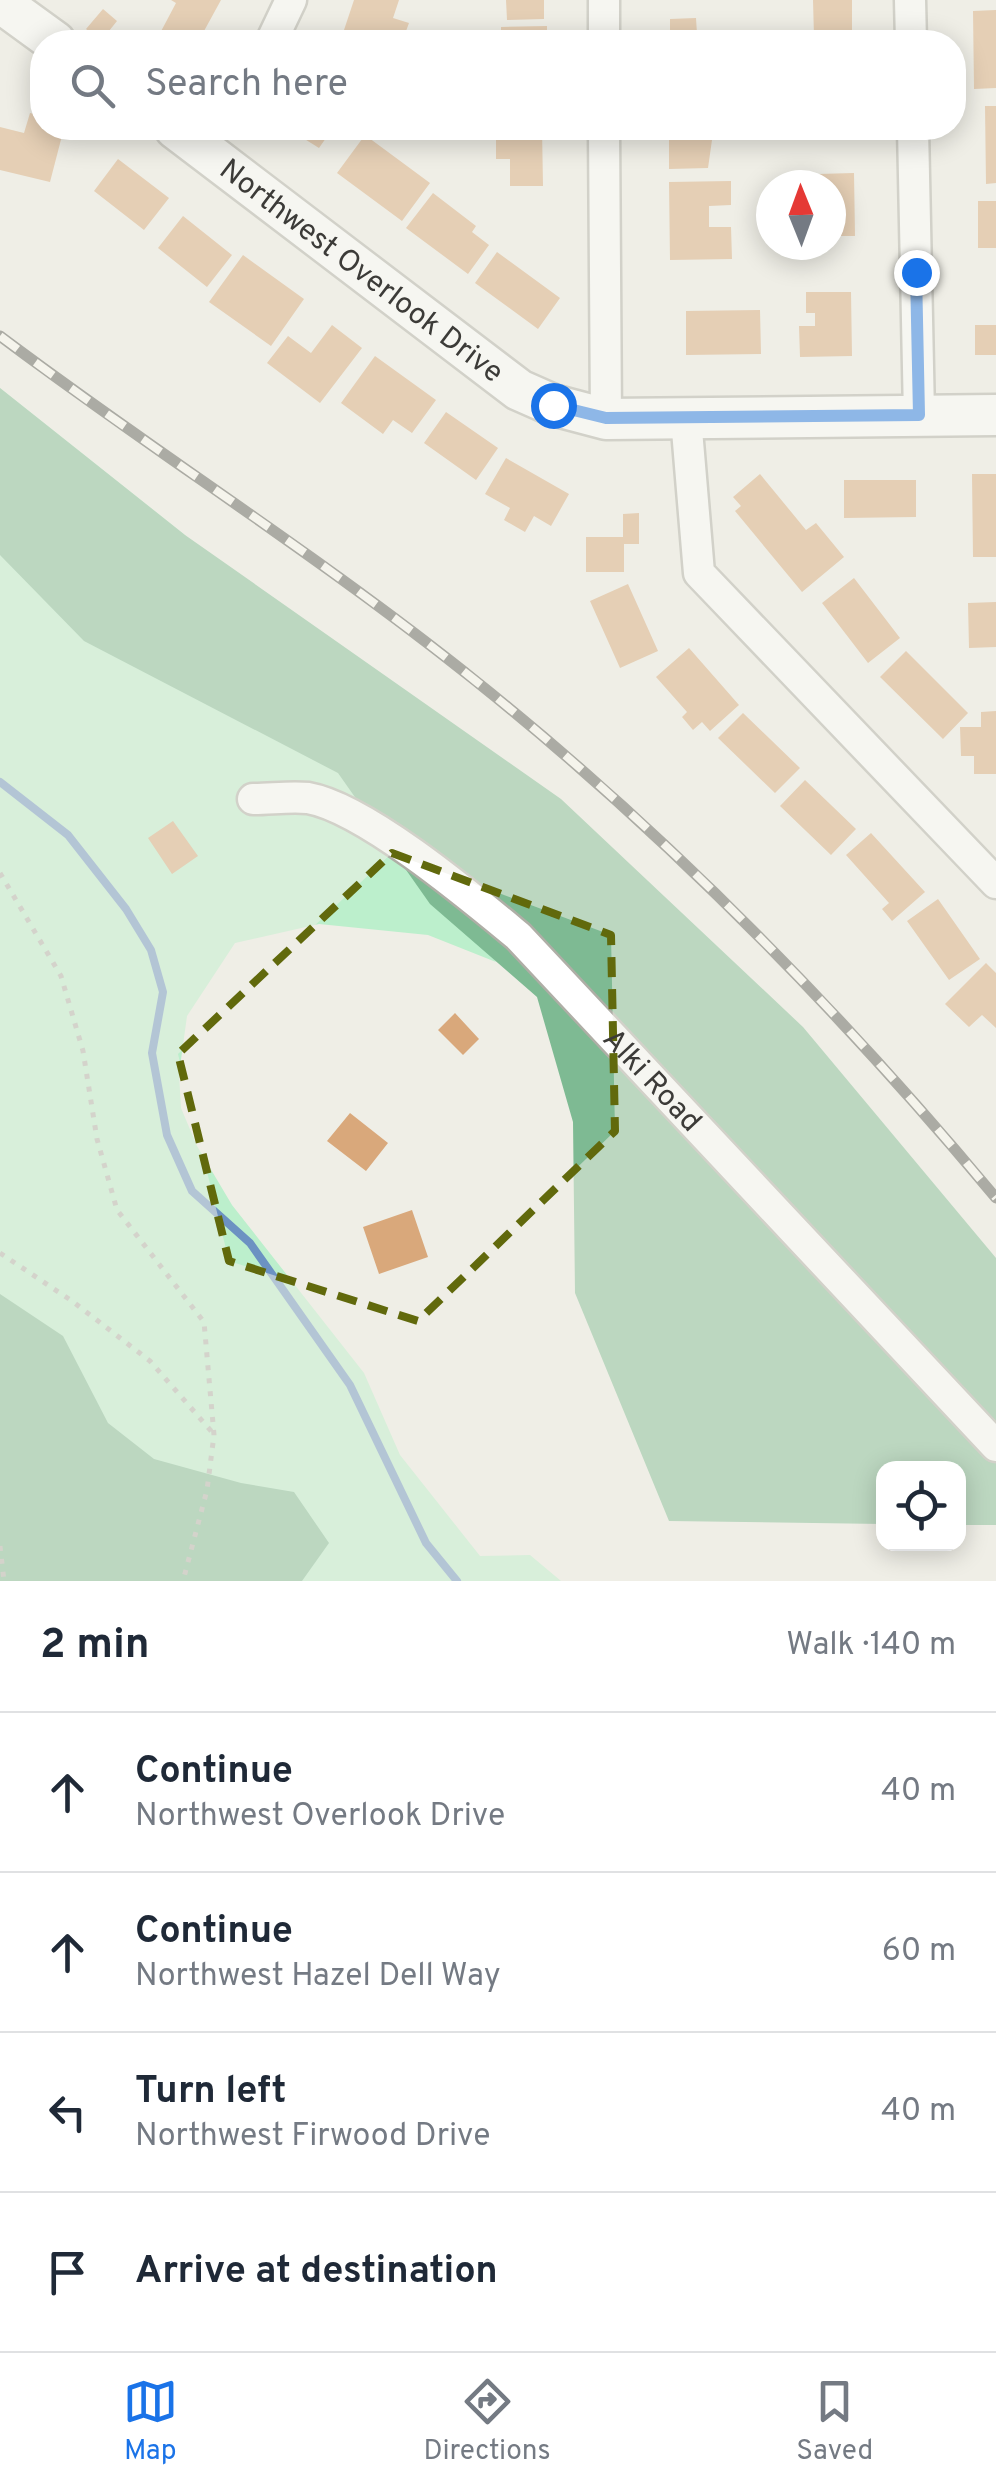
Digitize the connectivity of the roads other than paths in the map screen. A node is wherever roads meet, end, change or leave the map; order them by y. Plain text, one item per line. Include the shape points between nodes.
1 (291, 0) edge
2 (604, 0) edge
3 (910, 0) edge
4 (0, 2) edge
5 (38, 30) edge
6 (277, 30) edge
7 (604, 30) edge
8 (911, 30) edge
9 (200, 140) edge
10 (604, 140) edge
11 (913, 140) edge
12 (919, 415) junction
13 (996, 415) edge
14 (606, 418) junction
15 (686, 418) junction
16 (253, 800) dead end
17 (996, 883) edge
18 (996, 1446) edge

1 - 6 street
2 - 7 street
3 - 8 street
4 - 5 street
9 - 14 street, Northwest Overlook Drive via 519,390
10 - 14 street
11 - 12 street
12 - 13 street, Northwest Overlook Drive
12 - 15 street, Northwest Overlook Drive
14 - 15 street, Northwest Overlook Drive
15 - 17 street via 699,573
16 - 18 street, Alki Road via 310,798 341,812 430,864 518,936

